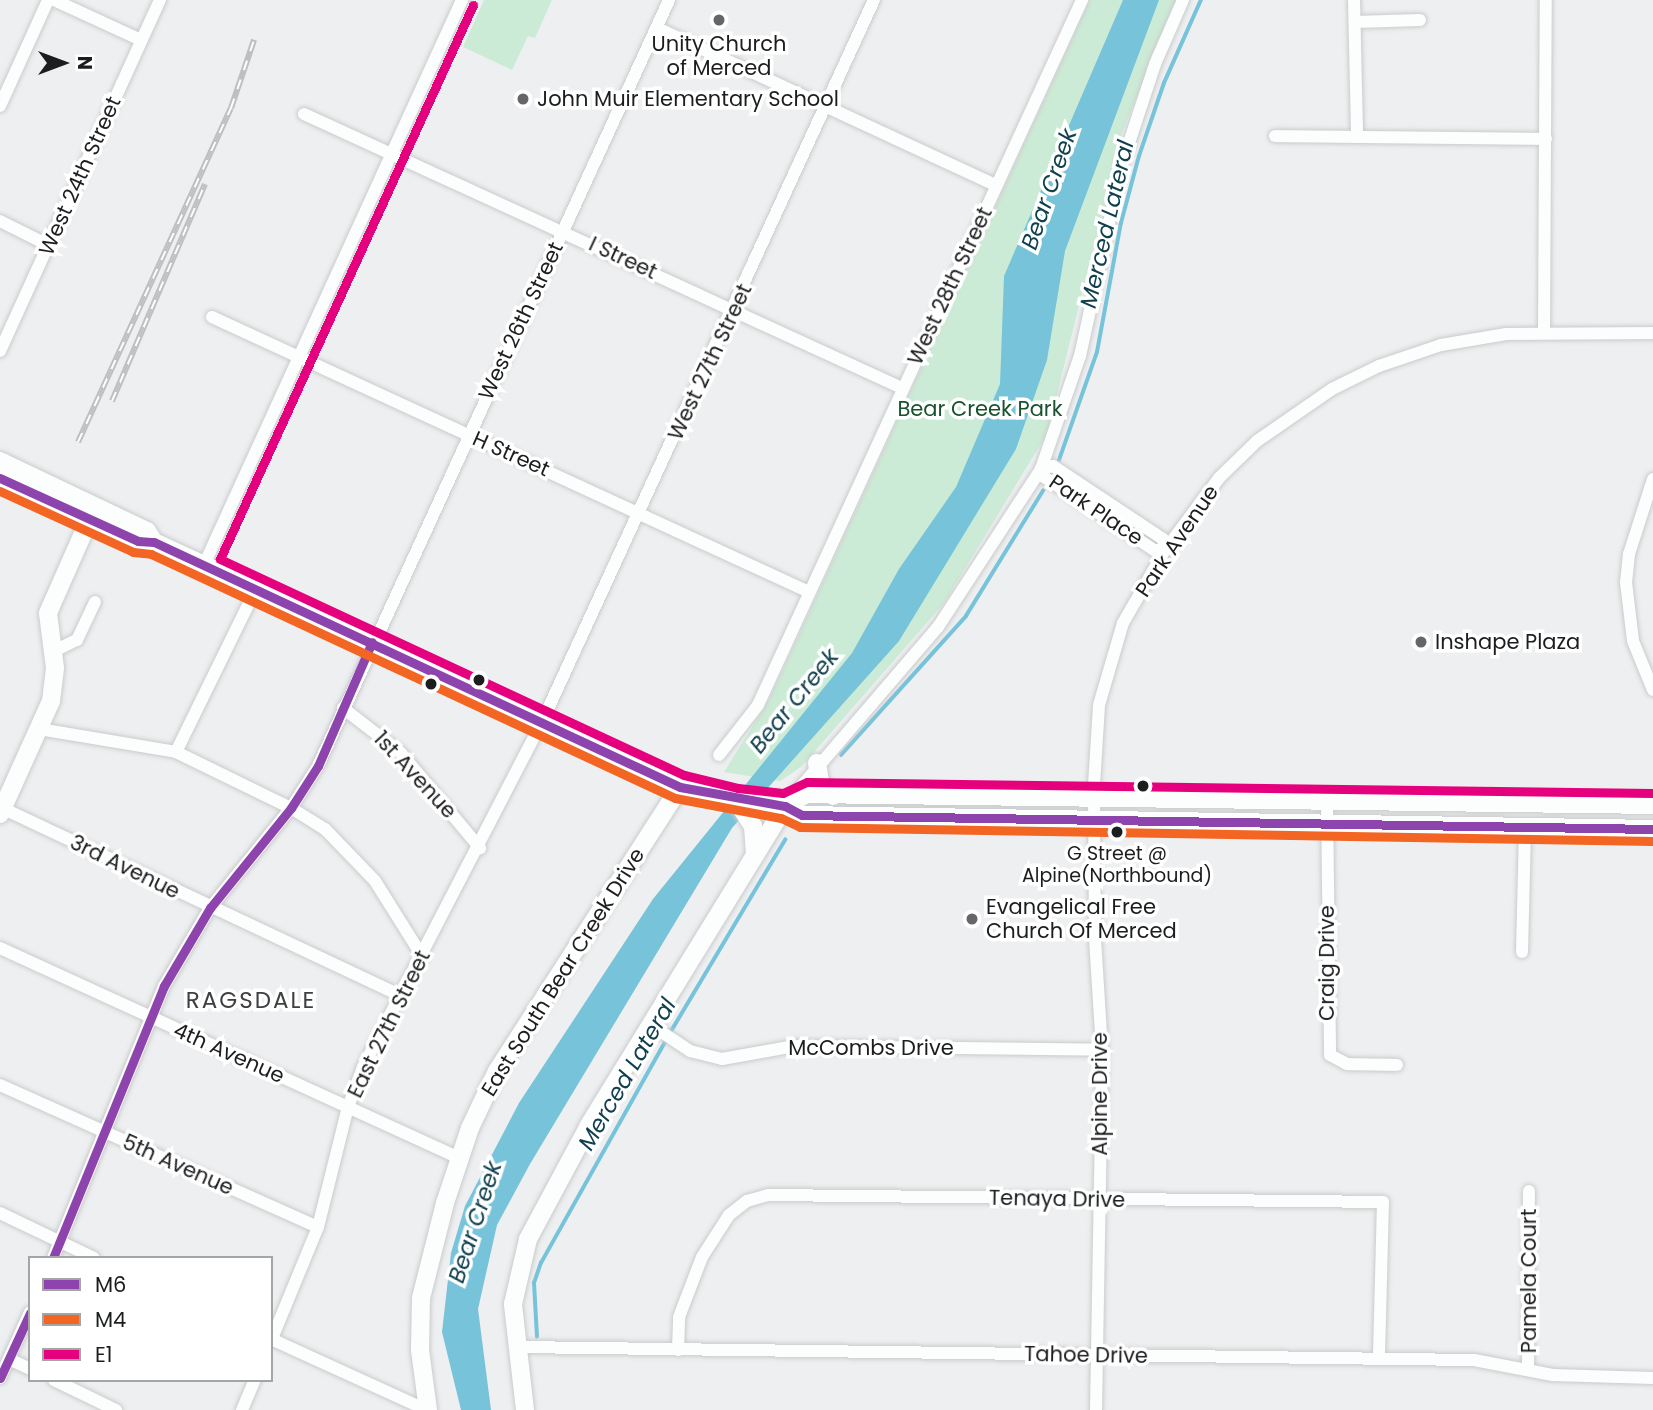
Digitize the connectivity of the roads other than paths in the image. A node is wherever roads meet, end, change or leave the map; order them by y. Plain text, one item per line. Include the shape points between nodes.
1 (48, 0) edge
2 (54, 0) edge
3 (160, 0) edge
4 (462, 0) edge
5 (669, 0) edge
6 (874, 0) edge
7 (1082, 0) edge
8 (1183, 0) edge
9 (1354, 0) edge
10 (1546, 0) edge
11 (1420, 20) dead end
12 (1355, 22) junction
13 (657, 28) junction
14 (141, 40) junction
15 (0, 106) edge
16 (825, 106) junction
17 (304, 114) dead end
18 (1275, 136) dead end
19 (1357, 137) junction
20 (1546, 139) junction
21 (392, 153) junction
22 (996, 185) junction
23 (0, 221) edge
24 (563, 231) junction
25 (48, 245) junction
26 (734, 310) junction
27 (212, 317) dead end
28 (1544, 333) junction
29 (1653, 333) edge
30 (0, 351) edge
31 (299, 358) junction
32 (902, 388) junction
33 (469, 435) junction
34 (0, 461) edge
35 (1041, 469) junction
36 (0, 478) edge
37 (1653, 479) edge
38 (1066, 483) junction
39 (1093, 493) junction
40 (1087, 505) junction
41 (640, 515) junction
42 (89, 520) junction
43 (154, 542) junction
44 (1165, 550) junction
45 (204, 565) junction
46 (256, 589) junction
47 (809, 592) junction
48 (95, 602) dead end
49 (372, 642) junction
50 (52, 652) junction
51 (1653, 690) edge
52 (343, 708) junction
53 (542, 722) junction
54 (39, 729) junction
55 (176, 752) junction
56 (719, 755) dead end
57 (817, 763) junction
58 (680, 787) junction
59 (833, 796) junction
60 (1094, 799) junction
61 (736, 800) junction
62 (1327, 802) junction
63 (777, 805) junction
64 (1653, 805) edge
65 (291, 808) junction
66 (1, 811) edge
67 (1094, 820) junction
68 (1327, 824) junction
69 (1525, 827) junction
70 (1653, 829) edge
71 (480, 848) junction
72 (755, 855) junction
73 (210, 908) junction
74 (0, 948) edge
75 (1522, 953) dead end
76 (422, 956) junction
77 (401, 996) junction
78 (148, 1017) junction
79 (661, 1032) junction
80 (1102, 1050) junction
81 (1396, 1065) dead end
82 (0, 1085) edge
83 (348, 1107) junction
84 (102, 1132) junction
85 (459, 1158) junction
86 (1529, 1191) dead end
87 (1100, 1200) junction
88 (0, 1213) edge
89 (318, 1227) junction
90 (60, 1242) junction
91 (54, 1256) edge
92 (90, 1256) edge
93 (28, 1316) edge
94 (273, 1335) edge
95 (273, 1341) edge
96 (517, 1347) junction
97 (678, 1350) junction
98 (1097, 1355) junction
99 (1379, 1358) junction
100 (9, 1359) junction
101 (28, 1368) edge
102 (1528, 1370) junction
103 (0, 1378) edge
104 (1653, 1378) edge
105 (58, 1382) edge
106 (253, 1382) edge
107 (116, 1410) edge
108 (242, 1410) edge
109 (427, 1410) edge
110 (525, 1410) edge
111 (1096, 1410) edge

1 - 15 street
2 - 14 street
3 - 14 street, West 24th Street
4 - 21 street
5 - 13 street, West 26th Street
6 - 16 street, West 27th Street
7 - 22 street, West 28th Street
8 - 35 street via 1155,64 1122,164 1080,356
9 - 12 street
10 - 20 street
11 - 12 street
12 - 19 street
13 - 16 street
13 - 24 street, West 26th Street
14 - 25 street, West 24th Street
16 - 22 street
16 - 26 street, West 27th Street
17 - 21 street, I Street
18 - 19 street
19 - 20 street
20 - 28 street
21 - 24 street, I Street
21 - 31 street
22 - 32 street, West 28th Street
23 - 25 street
24 - 26 street, I Street
24 - 33 street, West 26th Street
25 - 30 street, West 24th Street
26 - 32 street, I Street
26 - 41 street, West 27th Street
27 - 31 street, H Street
28 - 29 street, Park Avenue
28 - 44 street, Park Avenue via 1441,345 1332,388 1257,441 1219,478
31 - 33 street, H Street
31 - 45 street
32 - 47 street, West 28th Street
33 - 41 street, H Street
33 - 49 street, West 26th Street
34 - 43 main road via 147,531
35 - 38 street, Park Place
35 - 57 street via 938,627
36 - 42 main road
37 - 51 street via 1629,554 1626,582 1633,641
38 - 39 street, Park Place
38 - 40 street, Park Place
39 - 40 street
39 - 44 street, Park Place via 1163,539
40 - 44 street, Park Place via 1154,550
41 - 47 street, H Street
41 - 53 street, West 27th Street
42 - 43 main road via 138,541
42 - 50 main road via 50,608
43 - 45 main road
44 - 60 street, Park Avenue via 1123,623 1111,657 1099,705
45 - 46 main road
46 - 49 main road
46 - 55 street
47 - 56 street, West 28th Street via 758,705
48 - 50 street via 77,640
49 - 52 street, West 26th Street
49 - 53 main road
50 - 54 main road via 54,691
52 - 65 street, West 26th Street via 318,765
52 - 71 street, 1st Avenue via 401,753
53 - 58 main road
53 - 71 street, East 27th Street
54 - 55 street
54 - 66 main road
55 - 65 street
57 - 59 main road via 820,782
57 - 63 street
58 - 61 main road
58 - 85 main road, East South Bear Creek Drive via 498,1071
59 - 60 main road
59 - 63 main road via 807,794
60 - 62 main road
60 - 67 street, Park Avenue
61 - 63 main road
61 - 72 main road via 753,825
62 - 64 main road
62 - 68 street, Craig Drive
63 - 67 main road via 802,815
63 - 72 main road
65 - 73 street, West 26th Street
65 - 76 street via 325,829 359,863 393,905
66 - 73 street, 3rd Avenue
67 - 68 main road
67 - 80 street, Alpine Drive
68 - 69 main road
68 - 81 street, Craig Drive via 1330,1055 1347,1064
69 - 70 main road
69 - 75 street
71 - 76 street, East 27th Street
72 - 79 main road
73 - 77 street, 3rd Avenue
73 - 78 street, West 26th Street
74 - 78 street, 4th Avenue
76 - 77 street, East 27th Street
77 - 83 street, East 27th Street via 363,1067
78 - 83 street, 4th Avenue
78 - 84 street, West 26th Street
79 - 80 street, McCombs Drive via 691,1051 722,1059 795,1046
79 - 96 main road via 589,1125 528,1239 513,1304
80 - 87 street, Alpine Drive
82 - 84 street, 5th Avenue
83 - 85 street, 4th Avenue
83 - 89 street, East 27th Street
84 - 89 street, 5th Avenue
84 - 90 street, West 26th Street
85 - 109 main road, East South Bear Creek Drive via 421,1298 419,1350
86 - 102 street, Pamela Court
87 - 97 street, Tenaya Drive via 768,1195 747,1201 729,1215 693,1273 679,1317
87 - 98 street, Alpine Drive
87 - 99 street, Tenaya Drive via 1383,1202
88 - 90 street
89 - 94 street, East 27th Street
90 - 91 street, West 26th Street
90 - 92 street
93 - 100 street
95 - 109 street
96 - 97 street, Tahoe Drive
96 - 110 main road
97 - 98 street, Tahoe Drive
98 - 99 street, Tahoe Drive
98 - 111 street, Alpine Drive
99 - 102 street, Tahoe Drive via 1475,1360
100 - 101 street
100 - 103 street
102 - 104 street, Tahoe Drive via 1576,1377
105 - 107 street
106 - 108 street

